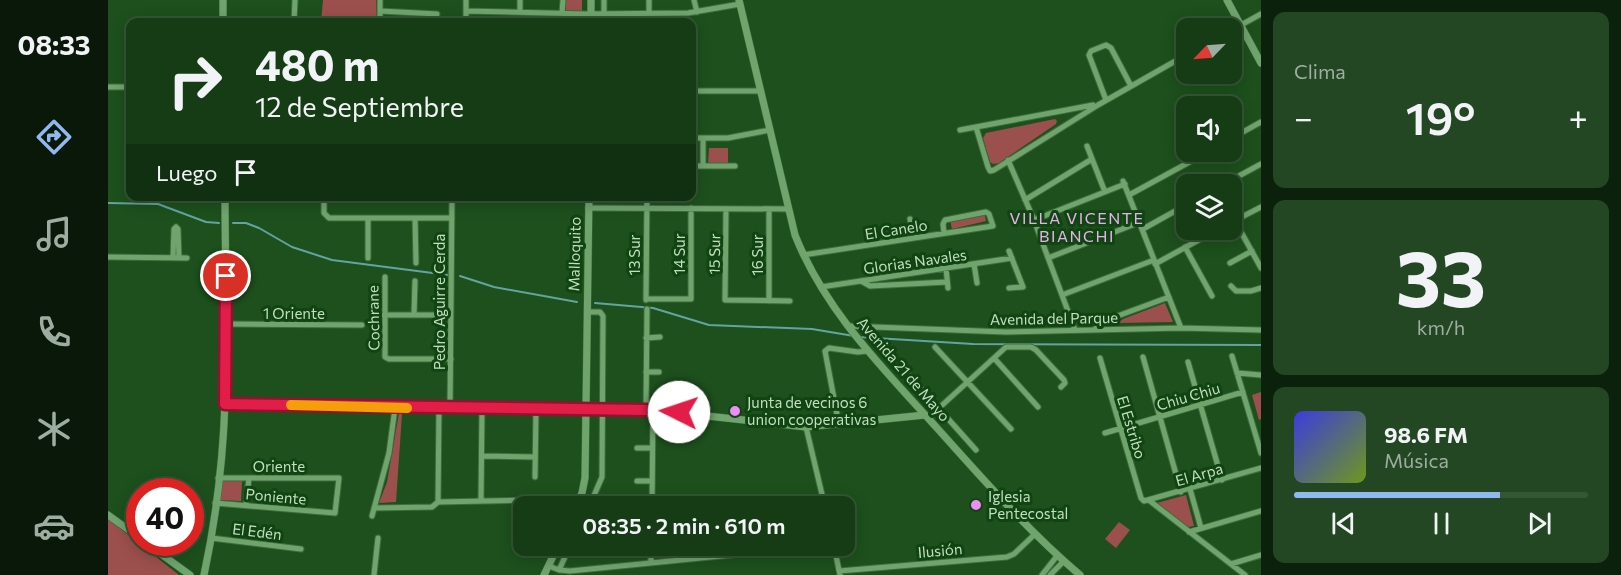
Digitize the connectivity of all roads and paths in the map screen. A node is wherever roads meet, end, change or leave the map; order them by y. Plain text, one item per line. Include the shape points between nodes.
1 (223, 0) edge
2 (295, 0) edge
3 (380, 0) edge
4 (466, 0) edge
5 (520, 0) edge
6 (562, 0) edge
7 (591, 0) edge
8 (604, 0) edge
9 (649, 0) edge
10 (694, 0) edge
11 (1227, 0) edge
12 (740, 2) edge
13 (380, 11) junction
14 (466, 11) junction
15 (520, 12) junction
16 (649, 12) junction
17 (697, 12) junction
18 (562, 13) junction
19 (591, 13) junction
20 (604, 13) junction
21 (437, 14) dead end
22 (1261, 14) edge
23 (223, 18) edge
24 (294, 18) edge
25 (380, 18) edge
26 (466, 18) edge
27 (591, 18) edge
28 (604, 18) edge
29 (649, 18) edge
30 (1236, 18) edge
31 (1242, 24) edge
32 (1242, 29) edge
33 (1176, 61) edge
34 (1261, 63) edge
35 (1131, 86) junction
36 (108, 87) edge
37 (126, 87) edge
38 (696, 91) edge
39 (761, 91) junction
40 (1106, 100) junction
41 (1098, 105) junction
42 (1060, 112) junction
43 (1261, 122) edge
44 (1065, 125) junction
45 (976, 128) junction
46 (770, 130) junction
47 (960, 130) dead end
48 (1242, 132) edge
49 (696, 138) edge
50 (703, 138) junction
51 (1087, 146) dead end
52 (1092, 159) junction
53 (1008, 160) junction
54 (1190, 162) edge
55 (1261, 164) edge
56 (696, 166) edge
57 (703, 166) junction
58 (735, 166) dead end
59 (1242, 174) edge
60 (1105, 192) junction
61 (1129, 195) junction
62 (1025, 200) junction
63 (225, 201) edge
64 (324, 201) edge
65 (452, 201) edge
66 (589, 201) edge
67 (647, 201) edge
68 (1261, 207) edge
69 (588, 208) junction
70 (646, 208) junction
71 (691, 208) junction
72 (726, 208) junction
73 (770, 209) junction
74 (788, 209) junction
75 (1176, 211) edge
76 (1242, 216) edge
77 (368, 218) junction
78 (415, 218) junction
79 (452, 218) junction
80 (910, 219) dead end
81 (1034, 220) junction
82 (1140, 222) junction
83 (1143, 229) junction
84 (944, 233) junction
85 (1242, 235) edge
86 (914, 238) junction
87 (1198, 240) edge
88 (1185, 247) junction
89 (1009, 250) dead end
90 (1252, 251) junction
91 (803, 255) junction
92 (108, 257) edge
93 (187, 258) dead end
94 (368, 258) dead end
95 (1012, 258) junction
96 (1048, 258) junction
97 (1154, 262) junction
98 (416, 263) dead end
99 (1230, 263) dead end
100 (974, 264) junction
101 (946, 268) junction
102 (1261, 268) edge
103 (385, 277) dead end
104 (415, 281) dead end
105 (861, 281) junction
106 (976, 283) dead end
107 (1231, 286) dead end
108 (821, 287) junction
109 (1009, 288) dead end
110 (1261, 288) edge
111 (1062, 295) junction
112 (1212, 296) dead end
113 (1168, 297) junction
114 (770, 301) junction
115 (790, 301) dead end
116 (646, 304) junction
117 (587, 312) junction
118 (384, 315) junction
119 (414, 315) junction
120 (451, 315) junction
121 (227, 324) junction
122 (362, 325) dead end
123 (1181, 328) junction
124 (850, 329) junction
125 (1095, 329) junction
126 (1075, 330) junction
127 (1261, 330) edge
128 (646, 338) junction
129 (660, 338) dead end
130 (935, 347) dead end
131 (867, 351) junction
132 (1232, 356) dead end
133 (1143, 357) dead end
134 (994, 358) junction
135 (1100, 358) dead end
136 (451, 359) junction
137 (1188, 362) dead end
138 (900, 365) dead end
139 (646, 372) junction
140 (659, 372) dead end
141 (1237, 373) junction
142 (1261, 375) edge
143 (968, 382) junction
144 (1061, 387) dead end
145 (1243, 392) junction
146 (225, 404) junction
147 (1200, 405) junction
148 (1038, 406) dead end
149 (395, 408) junction
150 (439, 408) junction
151 (450, 408) junction
152 (482, 408) junction
153 (939, 408) junction
154 (536, 409) junction
155 (586, 410) junction
156 (603, 410) junction
157 (649, 410) junction
158 (927, 417) junction
159 (1160, 417) junction
160 (1261, 423) edge
161 (839, 424) junction
162 (1253, 425) junction
163 (806, 427) junction
164 (1011, 429) dead end
165 (1120, 429) junction
166 (1105, 433) dead end
167 (638, 448) dead end
168 (652, 448) junction
169 (976, 450) dead end
170 (1261, 453) edge
171 (482, 456) junction
172 (535, 457) junction
173 (1261, 468) edge
174 (535, 477) dead end
175 (218, 478) junction
176 (249, 478) junction
177 (1222, 480) junction
178 (637, 481) dead end
179 (652, 482) junction
180 (1190, 489) junction
181 (1181, 492) junction
182 (581, 496) edge
183 (594, 496) edge
184 (652, 496) edge
185 (822, 496) edge
186 (481, 500) junction
187 (513, 500) edge
188 (1147, 501) junction
189 (215, 502) junction
190 (438, 502) junction
191 (246, 505) junction
192 (374, 508) junction
193 (1261, 511) edge
194 (335, 513) joint
195 (108, 515) edge
196 (372, 516) dead end
197 (126, 528) edge
198 (1201, 528) junction
199 (1190, 532) junction
200 (1035, 534) junction
201 (211, 538) junction
202 (378, 538) dead end
203 (301, 549) dead end
204 (1261, 555) edge
205 (164, 556) edge
206 (554, 556) edge
207 (565, 556) edge
208 (651, 556) edge
209 (722, 556) edge
210 (835, 556) edge
211 (1061, 558) junction
212 (651, 563) junction
213 (1231, 564) junction
214 (549, 566) junction
215 (559, 570) junction
216 (838, 574) edge
217 (190, 575) edge
218 (204, 575) edge
219 (374, 575) edge
220 (544, 575) edge
221 (1042, 575) edge
222 (1050, 575) edge
223 (1080, 575) edge
224 (1245, 575) edge

1 - 23 street
2 - 24 street
3 - 13 street
4 - 14 street
5 - 15 street
6 - 18 street
7 - 19 street
8 - 20 street
9 - 16 street
10 - 17 street
11 - 30 street
12 - 17 street
12 - 39 street, Avenida 21 de Mayo
13 - 21 street
13 - 25 street
14 - 15 street
14 - 26 street
15 - 18 street
16 - 17 street
16 - 20 street
16 - 29 street
18 - 19 street
19 - 20 street
19 - 27 street
20 - 28 street
22 - 31 street
32 - 34 street
33 - 35 street
35 - 40 street
35 - 40 street via 1111,48 1106,45 1091,51 1089,55
36 - 37 street
38 - 39 street
39 - 46 street, Avenida 21 de Mayo
40 - 41 street
41 - 42 street
41 - 44 street
42 - 44 street via 1067,120
42 - 45 street
43 - 48 street
44 - 53 street
45 - 47 street
45 - 53 street via 990,171
46 - 50 street via 731,138
46 - 74 street, Avenida 21 de Mayo
49 - 50 street
50 - 57 street
51 - 52 street
52 - 60 street
52 - 62 street
53 - 62 street
54 - 61 street
55 - 59 street
56 - 57 street
57 - 58 street
60 - 61 street via 1124,183
60 - 81 street
61 - 82 street
62 - 81 street
63 - 121 street
64 - 77 street via 324,213 331,219
65 - 79 street, Pedro Aguirre Cerda
66 - 69 street, Malloquito
67 - 70 street, 13 Sur
68 - 76 street
69 - 70 street
69 - 117 street, Malloquito
70 - 71 street
70 - 116 street, 13 Sur
71 - 72 street
71 - 116 street, 14 Sur via 691,299
72 - 73 street
72 - 114 street, 15 Sur via 725,300
73 - 74 street
73 - 114 street, 16 Sur
74 - 91 street, Avenida 21 de Mayo
75 - 83 street
77 - 78 street
77 - 94 street
78 - 79 street
78 - 98 street
79 - 120 street, Pedro Aguirre Cerda
80 - 86 street
81 - 96 street
82 - 83 street
82 - 96 street
83 - 97 street
84 - 84 street, El Canelo via 993,226 986,212 945,220
84 - 86 street, El Canelo
85 - 90 street
86 - 91 street, El Canelo
87 - 88 street
88 - 97 street
88 - 112 street
89 - 95 street
90 - 99 street
90 - 102 street
91 - 108 street, Avenida 21 de Mayo
92 - 93 street
95 - 100 street, Glorias Navales
95 - 109 street via 1023,287
96 - 111 street
97 - 111 street
97 - 113 street
100 - 101 street, Glorias Navales
100 - 106 street
101 - 105 street, Glorias Navales
101 - 105 street via 948,285 870,286
103 - 118 street, Cochrane
104 - 119 street
105 - 108 street, Glorias Navales
107 - 110 street via 1235,291
108 - 124 street, Avenida 21 de Mayo
111 - 126 street
113 - 123 street
113 - 125 street via 1104,321
114 - 115 street
116 - 128 street, 13 Sur
117 - 155 street, Malloquito
117 - 156 street, Malloquito via 600,312 603,316
118 - 119 street
118 - 136 street, Cochrane via 386,358
119 - 120 street
120 - 136 street, Pedro Aguirre Cerda
121 - 122 street, 1 Oriente
121 - 146 street
123 - 125 street, Avenida del Parque
123 - 127 street, Avenida del Parque
124 - 126 street, Avenida del Parque
124 - 131 street, Avenida 21 de Mayo
125 - 126 street, Avenida del Parque
128 - 129 street
128 - 139 street, 13 Sur
130 - 143 street
131 - 158 street, Avenida 21 de Mayo
131 - 161 street via 825,351
132 - 141 street
133 - 159 street
134 - 143 street
134 - 144 street via 1006,347 1031,347 1064,380
134 - 148 street
135 - 165 street, El Estribo
136 - 151 street, Pedro Aguirre Cerda
137 - 147 street
138 - 153 street, Avenida 21 de Mayo
139 - 140 street
139 - 157 street, 13 Sur
141 - 142 street
141 - 145 street
143 - 153 street
143 - 164 street
145 - 147 street, Chiu Chiu
145 - 162 street
146 - 149 street
146 - 175 street
147 - 159 street, Chiu Chiu
147 - 177 street
149 - 150 street
149 - 192 street via 389,453
150 - 151 street
150 - 190 street
151 - 152 street
152 - 154 street
152 - 171 street
153 - 158 street
153 - 169 street, Avenida 21 de Mayo
154 - 155 street
154 - 172 street
155 - 156 street
155 - 182 street, Malloquito via 585,478
156 - 157 street
156 - 183 street, Malloquito via 601,480
157 - 163 street
157 - 168 street, 13 Sur
158 - 161 street
158 - 200 street, Avenida 21 de Mayo
159 - 165 street, Chiu Chiu
159 - 181 street
160 - 162 street
161 - 163 street
162 - 170 street
163 - 185 street
165 - 166 street, Chiu Chiu
165 - 188 street, El Estribo via 1141,498
167 - 168 street
168 - 179 street, 13 Sur
171 - 172 street
171 - 186 street
172 - 174 street
173 - 177 street, El Arpa
175 - 176 street, Oriente
175 - 189 street
176 - 191 street
176 - 194 street, Oriente via 339,478
177 - 180 street, El Arpa
178 - 179 street
179 - 184 street, 13 Sur
180 - 181 street, El Arpa
180 - 198 street
181 - 188 street, El Arpa
186 - 187 street
186 - 190 street
188 - 199 street
189 - 191 street, Poniente
189 - 201 street
190 - 192 street via 432,507
191 - 194 street, Poniente
192 - 196 street
193 - 198 street
195 - 197 street
198 - 199 street
199 - 213 street
200 - 211 street, Avenida 21 de Mayo
200 - 216 street, Ilusión via 1007,557
201 - 203 street, El Edén
201 - 218 street
202 - 219 street
204 - 213 street
205 - 217 street
206 - 214 street
207 - 215 street
208 - 212 street
209 - 212 street
210 - 216 street
211 - 221 street
211 - 222 street
211 - 223 street, Avenida 21 de Mayo
212 - 215 street
213 - 224 street
214 - 215 street
214 - 220 street

